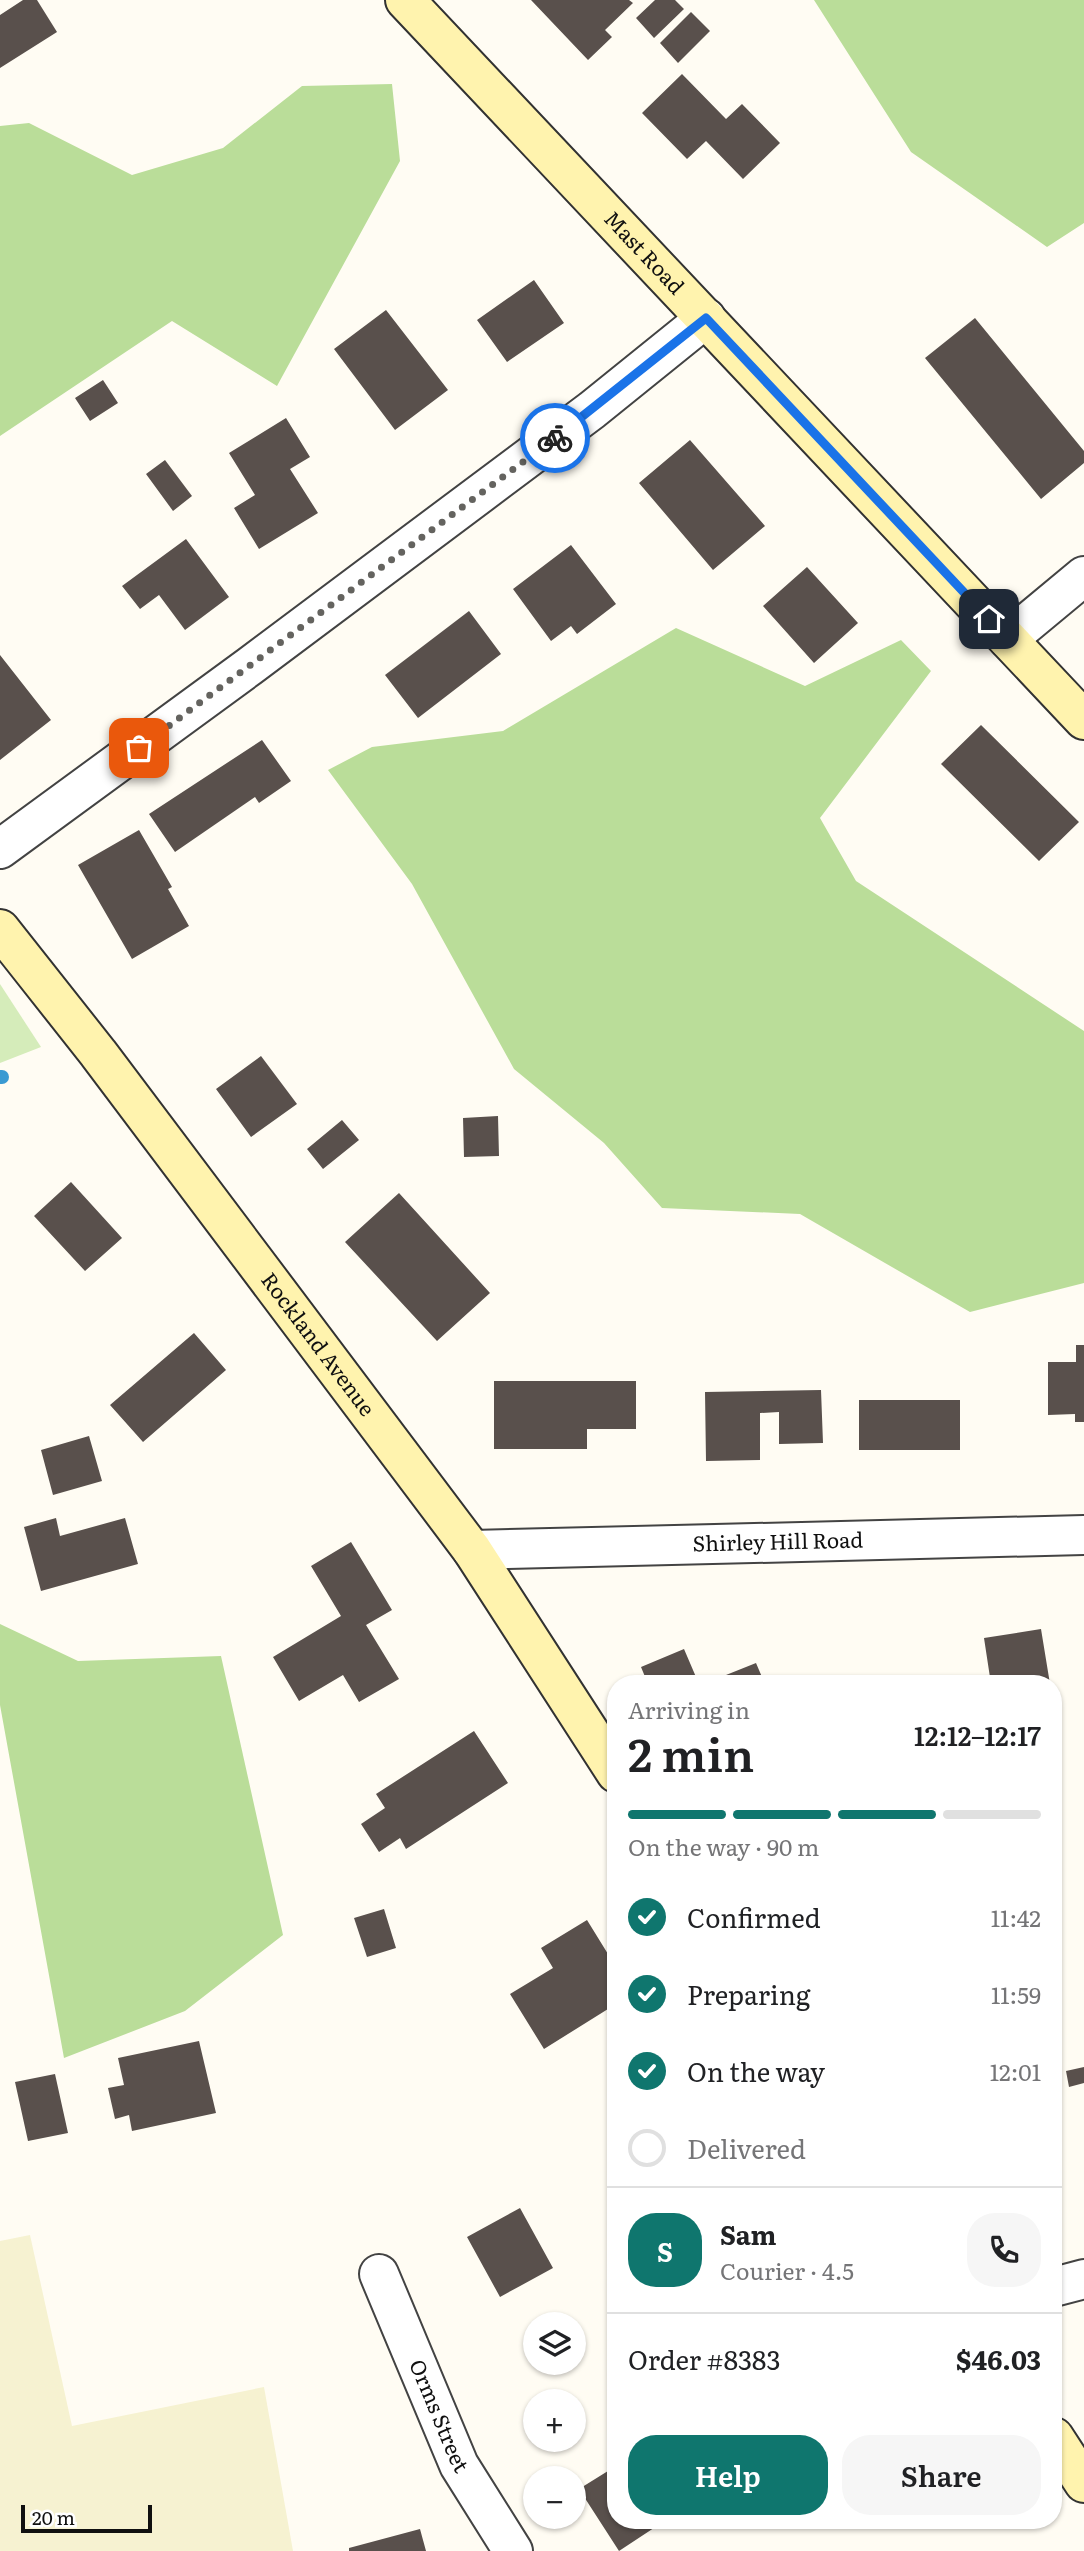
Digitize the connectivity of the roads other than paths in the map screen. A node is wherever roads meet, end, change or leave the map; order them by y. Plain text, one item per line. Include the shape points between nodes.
1 (405, 0) edge
2 (706, 318) junction
3 (1084, 576) edge
4 (1008, 639) junction
5 (1084, 720) edge
6 (0, 849) edge
7 (0, 929) edge
8 (1084, 1535) edge
9 (472, 1550) junction
10 (607, 1759) edge
11 (379, 2274) dead end
12 (1084, 2279) edge
13 (1062, 2285) edge
14 (1062, 2449) edge
15 (1084, 2483) edge
16 (513, 2551) edge

1 - 2 street, Mast Road
2 - 4 street, Mast Road
2 - 6 street via 581,418
3 - 4 street
4 - 5 street, Mast Road
7 - 9 street, Rockland Avenue
8 - 9 street, Shirley Hill Road
9 - 10 street, Rockland Avenue
11 - 16 street, Orms Street via 459,2465
12 - 13 street
14 - 15 street

